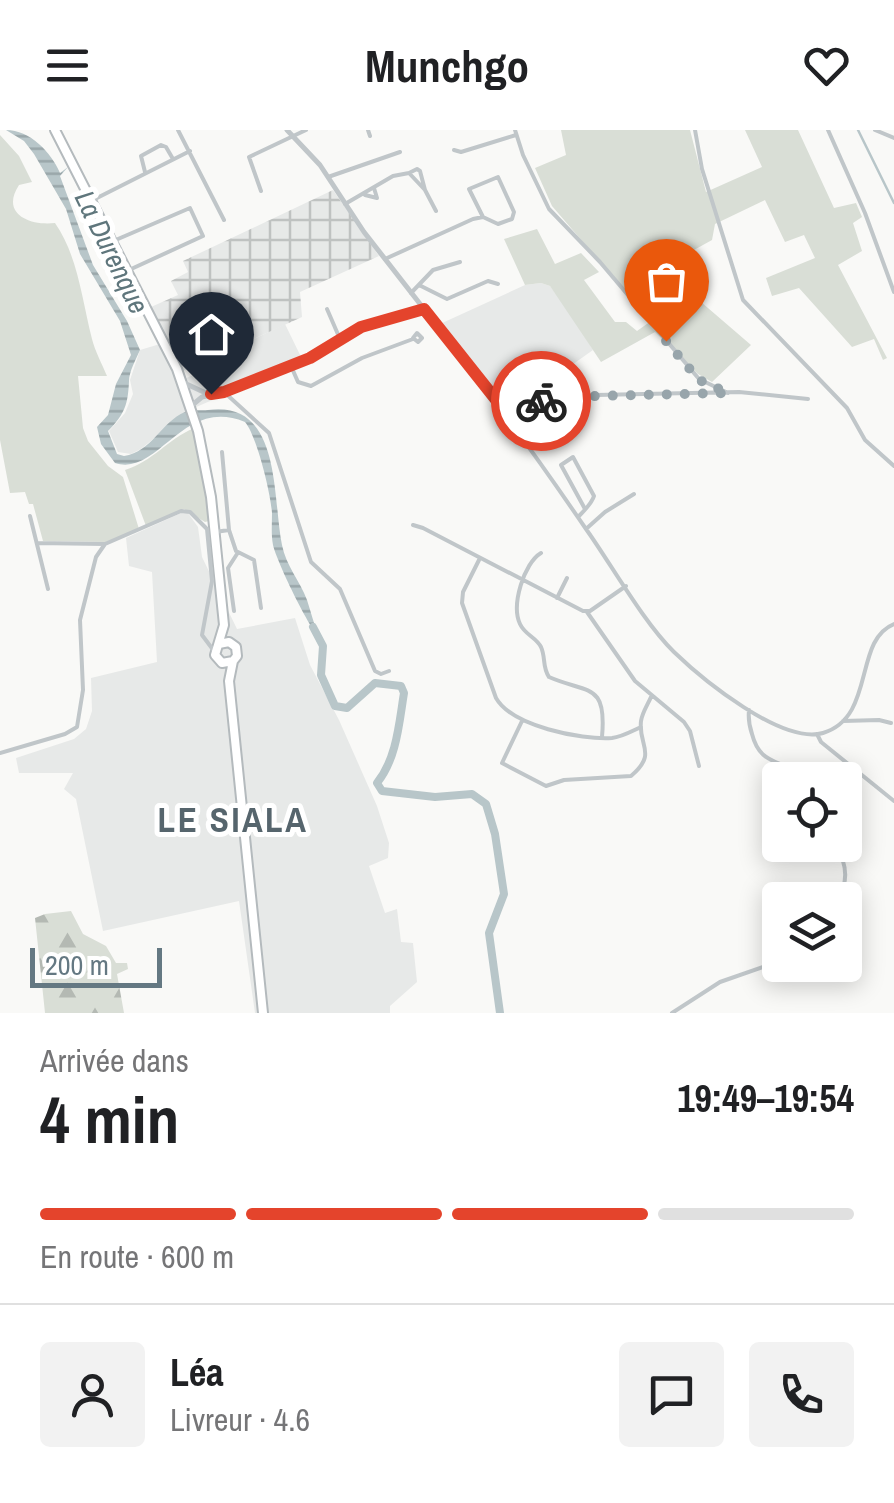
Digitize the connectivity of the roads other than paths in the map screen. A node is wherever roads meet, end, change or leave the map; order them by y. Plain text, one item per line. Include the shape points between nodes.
1 (54, 130) edge
2 (178, 130) edge
3 (306, 130) edge
4 (696, 130) edge
5 (828, 130) edge
6 (875, 130) edge
7 (516, 132) edge
8 (289, 133) edge
9 (894, 138) edge
10 (454, 150) dead end
11 (190, 151) junction
12 (400, 152) dead end
13 (173, 160) junction
14 (409, 173) junction
15 (146, 174) junction
16 (328, 177) junction
17 (374, 188) junction
18 (261, 190) dead end
19 (425, 190) junction
20 (364, 194) junction
21 (91, 202) junction
22 (346, 204) junction
23 (436, 210) dead end
24 (476, 210) junction
25 (483, 218) junction
26 (472, 219) junction
27 (224, 220) dead end
28 (112, 242) junction
29 (385, 259) junction
30 (460, 262) dead end
31 (126, 272) junction
32 (498, 284) dead end
33 (421, 286) junction
34 (894, 292) edge
35 (411, 293) junction
36 (326, 309) dead end
37 (424, 309) junction
38 (340, 338) junction
39 (413, 339) dead end
40 (290, 366) junction
41 (182, 382) junction
42 (224, 392) junction
43 (728, 393) junction
44 (211, 394) junction
45 (808, 399) dead end
46 (501, 406) junction
47 (190, 408) junction
48 (222, 452) dead end
49 (894, 466) edge
50 (576, 491) junction
51 (634, 494) dead end
52 (564, 497) junction
53 (585, 509) junction
54 (30, 516) dead end
55 (578, 517) junction
56 (413, 525) dead end
57 (586, 528) junction
58 (229, 530) junction
59 (215, 532) junction
60 (37, 544) junction
61 (104, 544) junction
62 (238, 552) junction
63 (541, 552) dead end
64 (479, 560) junction
65 (567, 578) dead end
66 (524, 582) junction
67 (626, 586) junction
68 (48, 589) dead end
69 (558, 598) junction
70 (262, 608) dead end
71 (234, 610) dead end
72 (587, 612) junction
73 (894, 624) edge
74 (224, 625) junction
75 (232, 643) junction
76 (218, 647) junction
77 (233, 661) junction
78 (222, 662) junction
79 (389, 672) dead end
80 (229, 682) junction
81 (651, 697) junction
82 (749, 710) junction
83 (522, 720) junction
84 (843, 721) junction
85 (891, 723) dead end
86 (641, 727) junction
87 (818, 734) junction
88 (602, 737) junction
89 (0, 753) edge
90 (773, 762) edge
91 (699, 766) dead end
92 (894, 801) edge
93 (762, 967) edge
94 (263, 1013) edge
95 (672, 1013) edge

1 - 21 main road
2 - 11 street
3 - 8 street
4 - 49 street via 743,300
5 - 34 street
6 - 9 street
7 - 10 street
7 - 43 street via 552,213 699,380
8 - 16 street
8 - 18 street via 287,142 249,156
11 - 13 street
11 - 27 street
12 - 16 street
13 - 15 street
13 - 15 street via 161,146 141,156
14 - 17 street
14 - 19 street
14 - 19 street via 420,171
15 - 21 street
16 - 22 street
17 - 20 street
17 - 20 street via 378,198
19 - 23 street
20 - 22 street
21 - 28 main road
22 - 29 street
24 - 25 street
24 - 25 street via 470,187 498,177 513,217 498,224
24 - 26 street
25 - 26 street
26 - 29 street
28 - 31 main road
28 - 31 street via 188,206 202,236
29 - 35 street
30 - 33 street via 433,270
31 - 41 main road
32 - 33 street via 488,281 447,299
33 - 35 street
35 - 37 street
36 - 38 street
37 - 38 street
37 - 46 street
38 - 40 street
39 - 40 street via 312,386 300,384
40 - 42 street
41 - 44 street
41 - 47 main road
42 - 44 street
42 - 79 street via 268,433 311,562 338,585 375,671
43 - 45 street
43 - 46 street
44 - 47 street
46 - 52 street
47 - 59 main road
48 - 58 street
50 - 52 street
50 - 53 street
50 - 53 street via 561,464 573,457 594,496
51 - 57 street
52 - 55 street
53 - 55 street
54 - 60 street
55 - 57 street
56 - 64 street
57 - 67 street
58 - 59 street
58 - 62 street
59 - 74 main road
60 - 61 street
60 - 68 street
61 - 76 street via 188,511 207,529 212,581 202,635
61 - 89 street via 80,616 83,690 77,726
62 - 70 street via 254,560
62 - 71 street via 228,568
63 - 66 street
64 - 66 street
64 - 83 street via 463,606 498,702
65 - 69 street
66 - 69 street
66 - 88 street via 520,625 539,644 549,677 598,696
67 - 72 street
67 - 82 street via 673,652
69 - 72 street
72 - 81 street
73 - 84 street via 875,641
74 - 75 main road
74 - 76 main road
75 - 76 main road
75 - 77 main road via 238,653
76 - 78 main road
77 - 78 main road
77 - 80 main road
78 - 80 main road
80 - 94 main road
81 - 86 street
81 - 91 street via 684,722
82 - 87 street
82 - 90 street via 760,754
83 - 86 street via 502,763 546,786 632,776 646,756
83 - 88 street
84 - 85 street
84 - 87 street
86 - 88 street
87 - 92 street
93 - 95 street via 720,982

